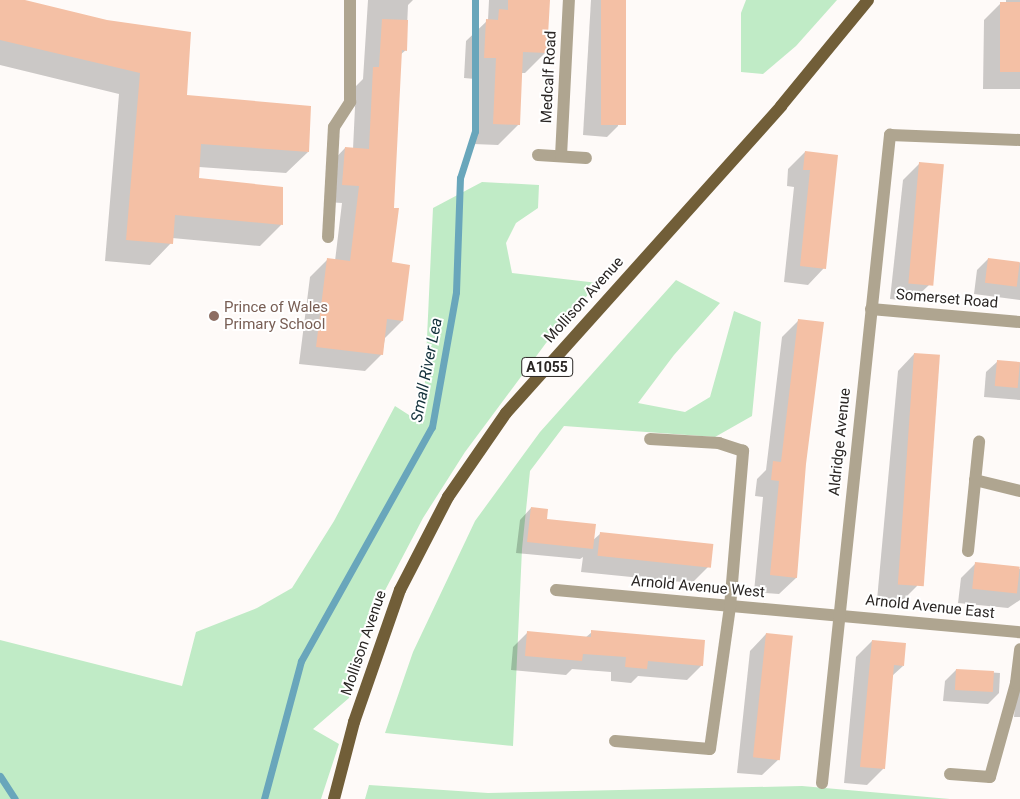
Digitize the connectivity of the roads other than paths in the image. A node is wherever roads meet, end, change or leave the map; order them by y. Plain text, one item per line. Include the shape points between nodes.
1 (349, 0) edge
2 (569, 0) edge
3 (868, 0) edge
4 (1020, 140) edge
5 (538, 155) dead end
6 (561, 156) junction
7 (586, 158) dead end
8 (328, 236) dead end
9 (872, 309) junction
10 (1020, 322) edge
11 (650, 439) dead end
12 (979, 442) dead end
13 (975, 480) junction
14 (1020, 491) edge
15 (968, 551) dead end
16 (556, 590) dead end
17 (730, 608) junction
18 (837, 615) junction
19 (1020, 632) edge
20 (1020, 649) edge
21 (615, 741) dead end
22 (950, 774) dead end
23 (822, 783) dead end
24 (334, 799) edge

1 - 8 street via 350,102 334,127
2 - 6 street, Medcalf Road
3 - 24 main road, Mollison Avenue / A1055 via 781,106 506,413 448,497 400,590 354,722
4 - 9 street, Aldridge Avenue via 890,135
5 - 6 street
6 - 7 street
9 - 10 street, Somerset Road
9 - 18 street, Aldridge Avenue
11 - 17 street via 719,443 743,451
12 - 13 street
13 - 14 street
13 - 15 street
16 - 17 street, Arnold Avenue West
17 - 18 street, Arnold Avenue West
17 - 21 street via 710,749
18 - 19 street, Arnold Avenue East
18 - 23 street, Aldridge Avenue
20 - 22 street via 1016,683 990,777

